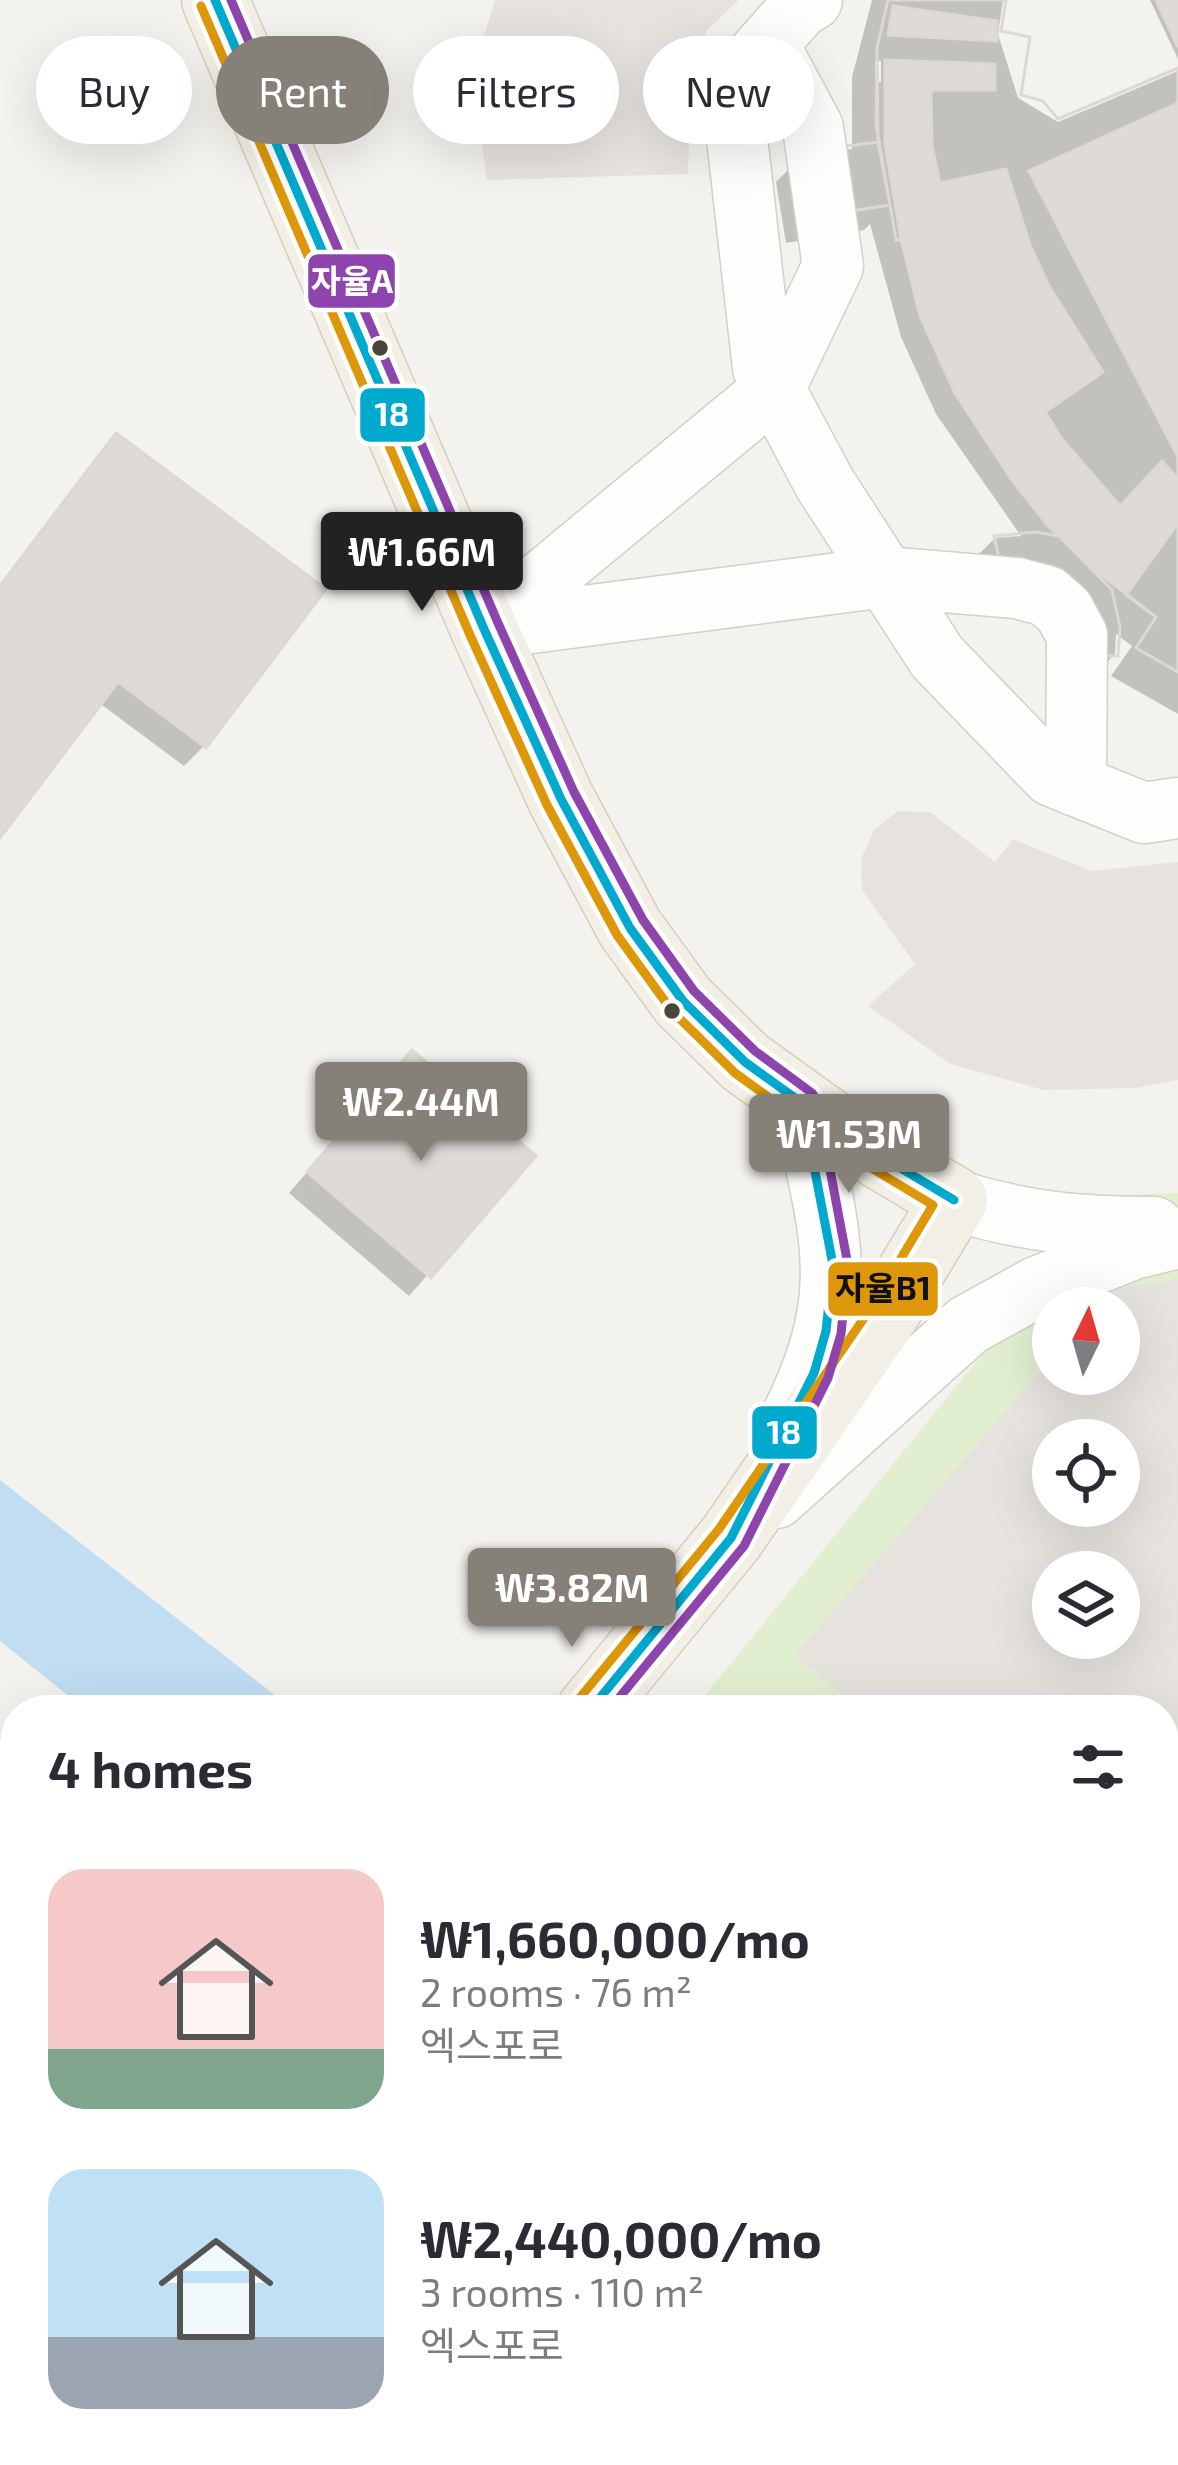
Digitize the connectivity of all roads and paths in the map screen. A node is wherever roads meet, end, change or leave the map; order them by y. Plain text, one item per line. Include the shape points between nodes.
1 (215, 0) edge
2 (812, 0) edge
3 (775, 36) edge
4 (814, 135) edge
5 (738, 144) edge
6 (774, 389) junction
7 (885, 577) junction
8 (484, 629) junction
9 (1076, 786) junction
10 (1178, 808) edge
11 (802, 1103) junction
12 (954, 1200) junction
13 (1178, 1227) edge
14 (1178, 1238) edge
15 (731, 1538) junction
16 (602, 1695) edge

1 - 8 main road
2 - 3 street
4 - 6 street via 833,266
5 - 6 street via 763,368
6 - 7 street
6 - 8 street
7 - 8 street
7 - 9 street via 937,657 1052,776
7 - 9 street via 1017,588 1047,596 1064,611 1077,635
8 - 11 main road via 630,928 683,1001
9 - 10 street via 1144,813
11 - 12 main road
11 - 15 street via 830,1233 829,1313 814,1373
12 - 13 street via 1077,1227
12 - 15 main road
14 - 15 street via 1037,1287 968,1325
15 - 16 main road

